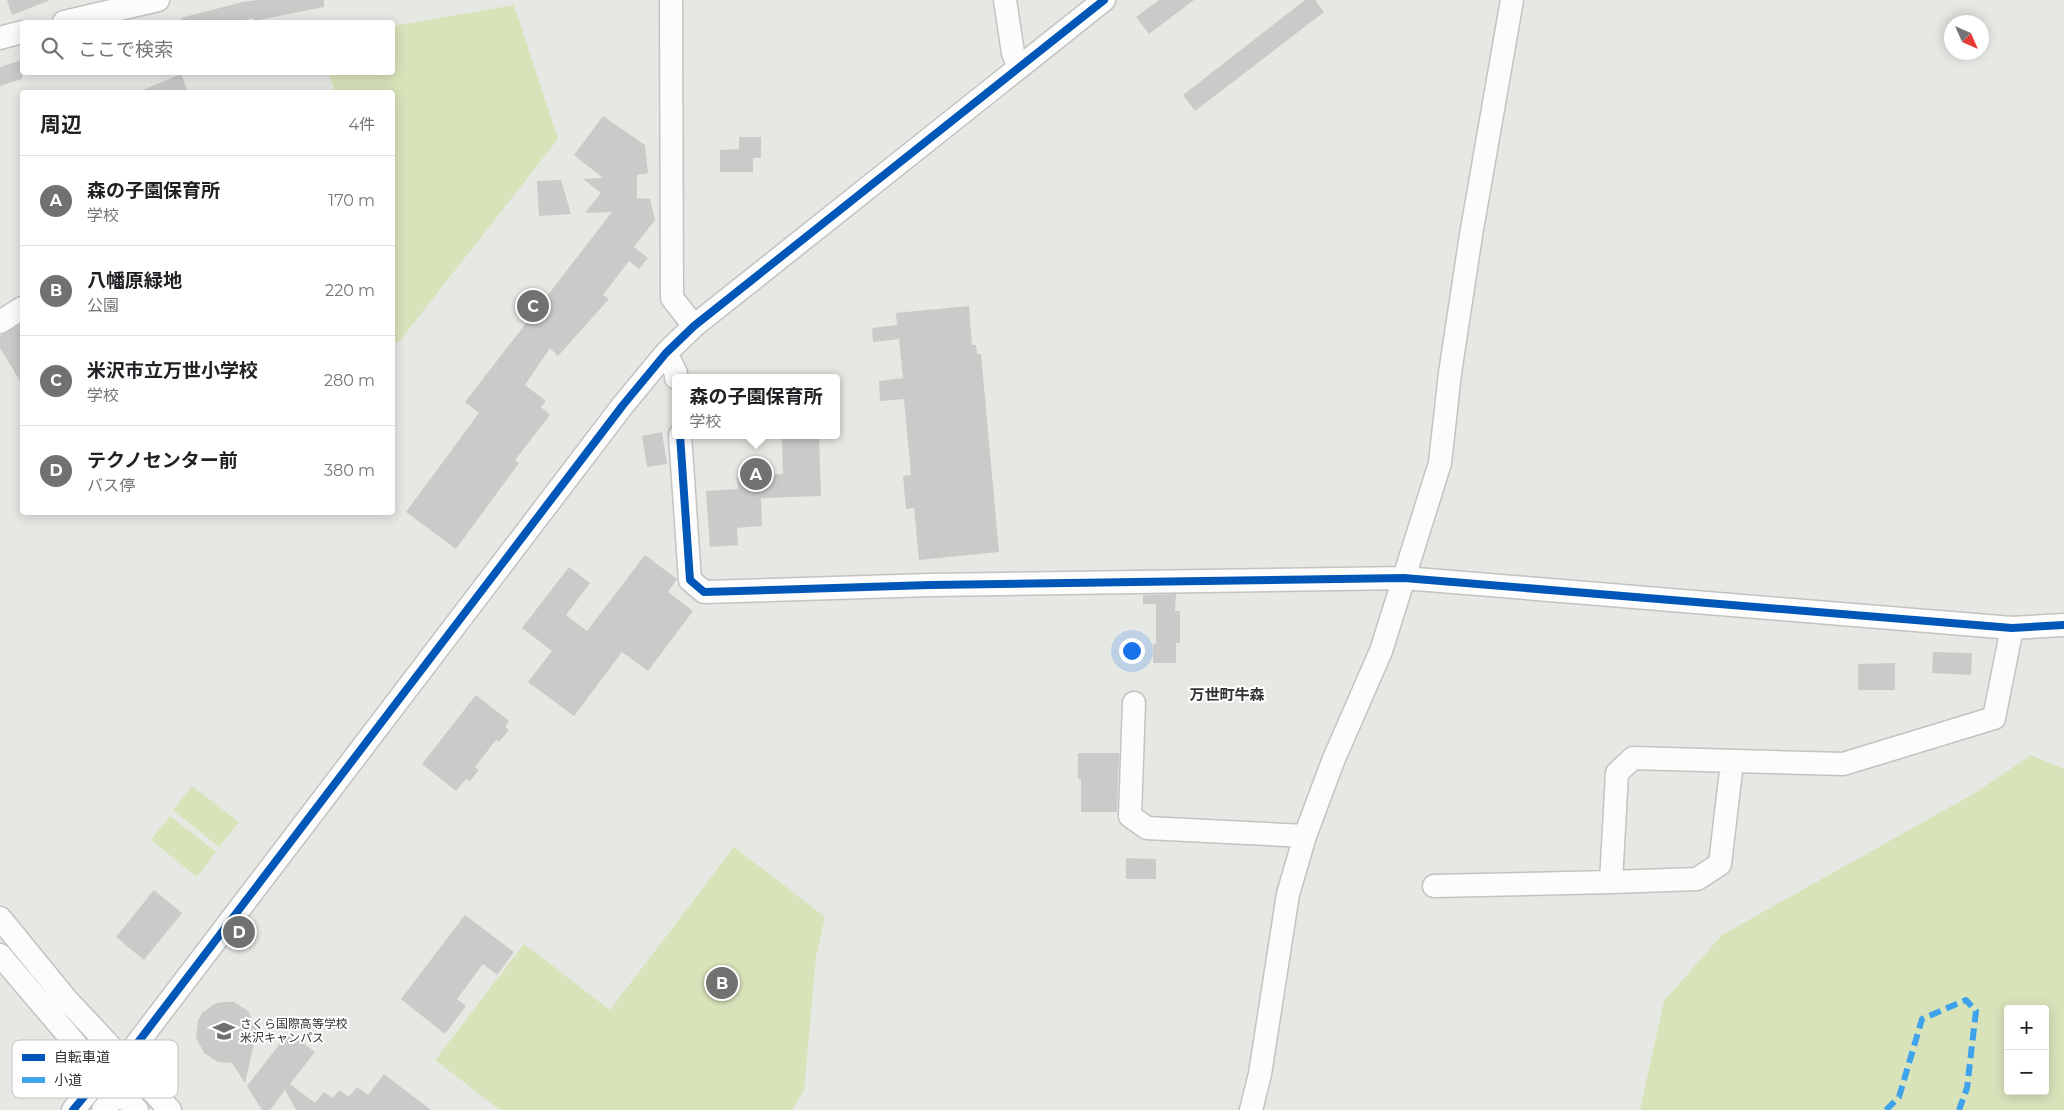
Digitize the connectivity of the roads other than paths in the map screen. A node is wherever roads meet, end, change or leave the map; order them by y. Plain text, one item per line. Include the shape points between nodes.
1 (158, 0) edge
2 (671, 0) edge
3 (1005, 0) edge
4 (1104, 0) edge
5 (1512, 0) edge
6 (73, 20) edge
7 (20, 33) edge
8 (0, 38) edge
9 (1019, 68) junction
10 (20, 309) edge
11 (0, 322) edge
12 (694, 326) junction
13 (666, 353) junction
14 (676, 374) edge
15 (680, 439) edge
16 (1404, 578) junction
17 (2064, 626) edge
18 (2012, 628) junction
19 (1134, 703) dead end
20 (1732, 762) junction
21 (1305, 836) junction
22 (1611, 882) junction
23 (1434, 886) dead end
24 (0, 918) edge
25 (0, 955) edge
26 (72, 1040) edge
27 (103, 1040) edge
28 (140, 1040) edge
29 (83, 1098) edge
30 (114, 1098) edge
31 (125, 1098) edge
32 (158, 1098) edge
33 (73, 1110) edge
34 (103, 1110) edge
35 (137, 1110) edge
36 (170, 1110) edge
37 (1251, 1110) edge

1 - 6 street
2 - 12 street via 672,298
3 - 9 street via 1013,53
4 - 9 street
5 - 16 street via 1468,252 1440,463
7 - 8 street
9 - 12 street
10 - 11 street
12 - 13 street
13 - 14 street
13 - 28 street via 623,405
15 - 16 street via 690,580 704,592
16 - 18 street
16 - 21 street via 1381,651 1333,761
17 - 18 street
18 - 20 street via 1994,718 1844,764
19 - 21 street via 1130,816 1146,828
20 - 22 street via 1720,864 1697,879
20 - 22 street via 1633,758 1617,773
21 - 37 street via 1288,894 1260,1074
22 - 23 street
24 - 27 street
25 - 26 street
29 - 33 street
30 - 34 street
31 - 35 street
32 - 36 street

